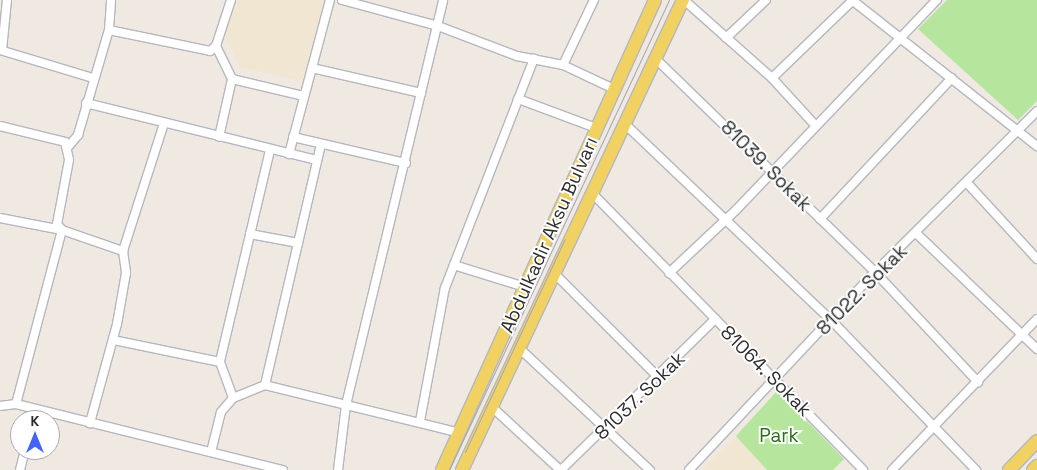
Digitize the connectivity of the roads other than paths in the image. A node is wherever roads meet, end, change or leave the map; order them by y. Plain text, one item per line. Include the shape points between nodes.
1 (7, 0) edge
2 (111, 0) edge
3 (231, 0) edge
4 (330, 0) edge
5 (342, 0) edge
6 (443, 0) edge
7 (594, 0) edge
8 (655, 0) edge
9 (683, 0) edge
10 (766, 0) edge
11 (852, 0) edge
12 (937, 0) edge
13 (438, 26) junction
14 (109, 30) junction
15 (900, 37) junction
16 (726, 38) junction
17 (216, 46) junction
18 (1, 50) edge
19 (534, 59) junction
20 (656, 59) junction
21 (563, 65) junction
22 (312, 68) junction
23 (93, 78) junction
24 (772, 78) junction
25 (952, 78) junction
26 (232, 79) junction
27 (614, 88) junction
28 (421, 93) junction
29 (304, 96) junction
30 (518, 99) junction
31 (86, 103) junction
32 (1037, 111) edge
33 (164, 123) junction
34 (625, 124) junction
35 (0, 126) edge
36 (816, 126) junction
37 (596, 128) junction
38 (1018, 130) junction
39 (219, 137) junction
40 (293, 137) junction
41 (321, 145) junction
42 (1037, 146) edge
43 (68, 147) junction
44 (270, 150) junction
45 (290, 154) junction
46 (317, 160) junction
47 (406, 163) junction
48 (771, 170) junction
49 (968, 184) junction
50 (593, 194) junction
51 (0, 218) edge
52 (820, 219) junction
53 (724, 220) junction
54 (62, 230) junction
55 (250, 234) junction
56 (917, 234) junction
57 (298, 243) junction
58 (123, 251) junction
59 (1037, 259) edge
60 (454, 265) junction
61 (875, 272) junction
62 (554, 273) junction
63 (669, 273) junction
64 (525, 287) junction
65 (715, 319) junction
66 (1037, 319) edge
67 (831, 320) junction
68 (1023, 334) junction
69 (113, 340) junction
70 (519, 348) junction
71 (1037, 349) edge
72 (220, 362) junction
73 (658, 377) junction
74 (776, 380) junction
75 (978, 382) junction
76 (264, 385) junction
77 (233, 398) junction
78 (16, 404) junction
79 (346, 405) junction
80 (0, 406) edge
81 (492, 407) junction
82 (31, 410) edge
83 (60, 417) edge
84 (420, 421) junction
85 (90, 423) junction
86 (935, 426) junction
87 (606, 428) junction
88 (460, 433) junction
89 (1037, 441) edge
90 (211, 452) junction
91 (1037, 466) edge
92 (464, 469) edge
93 (283, 470) edge
94 (338, 470) edge
95 (442, 470) edge
96 (561, 470) edge
97 (650, 470) edge
98 (689, 470) edge
99 (862, 470) edge
100 (892, 470) edge
101 (976, 470) edge
102 (1009, 470) edge
103 (1033, 470) edge

1 - 18 street
2 - 14 street
3 - 17 street
4 - 22 street
5 - 13 street
6 - 13 street
7 - 21 street
8 - 27 main road, Abdulkadir Aksu Bulvarı
9 - 16 street
9 - 20 main road
10 - 16 street
11 - 15 street
11 - 24 street
12 - 15 street
13 - 19 street
13 - 28 street
14 - 17 street via 205,52
14 - 23 street
15 - 25 street
15 - 36 street
16 - 24 street
17 - 26 street
18 - 23 street
19 - 21 street
19 - 30 street
20 - 34 main road
20 - 48 street, 81039. Sokak
21 - 27 street
22 - 28 street
22 - 29 street
23 - 31 street
24 - 36 street
25 - 38 street
25 - 52 street
26 - 29 street
26 - 39 street
27 - 37 main road, Abdulkadir Aksu Bulvarı
28 - 47 street
29 - 40 street
30 - 37 street
30 - 60 street
31 - 33 street
31 - 43 street via 78,135
32 - 38 street, 81022. Sokak
33 - 39 street
33 - 58 street
34 - 50 main road
34 - 53 street
35 - 43 street via 58,139
36 - 48 street
37 - 64 main road, Abdulkadir Aksu Bulvarı
38 - 42 street
38 - 49 street, 81022. Sokak
39 - 44 street
40 - 41 street
40 - 45 street
41 - 46 street
41 - 47 street
43 - 54 street via 57,218
44 - 45 street
44 - 55 street
45 - 46 street
46 - 57 street
47 - 79 street
48 - 52 street, 81039. Sokak
48 - 53 street
49 - 56 street, 81022. Sokak
49 - 59 street
50 - 62 main road
50 - 63 street, 81064. Sokak
51 - 54 street
52 - 61 street, 81039. Sokak
53 - 63 street
53 - 67 street
54 - 58 street
54 - 78 street
55 - 57 street
55 - 72 street
56 - 61 street, 81022. Sokak
56 - 68 street
57 - 76 street
58 - 69 street via 126,273
60 - 64 street
60 - 84 street via 445,288
61 - 67 street, 81022. Sokak
61 - 75 street, 81039. Sokak
62 - 70 main road
62 - 73 street
63 - 65 street, 81064. Sokak
64 - 88 main road, Abdulkadir Aksu Bulvarı
65 - 73 street, 81037. Sokak
65 - 74 street, 81064. Sokak
66 - 68 street
67 - 74 street, 81022. Sokak
67 - 86 street
68 - 71 street
68 - 75 street
69 - 72 street
69 - 85 street
70 - 81 main road
70 - 87 street
72 - 77 street
73 - 87 street, 81037. Sokak
74 - 98 street, 81022. Sokak
74 - 99 street, 81064. Sokak
75 - 86 street
76 - 77 street
76 - 79 street
77 - 90 street via 221,412
78 - 80 street
78 - 82 street
79 - 84 street
79 - 94 street
81 - 92 main road
81 - 96 street
83 - 85 street
84 - 88 street
85 - 90 street
86 - 100 street
86 - 101 street
87 - 96 street, 81037. Sokak
87 - 97 street
88 - 95 main road, Abdulkadir Aksu Bulvarı
89 - 102 main road
90 - 93 street
91 - 103 main road

